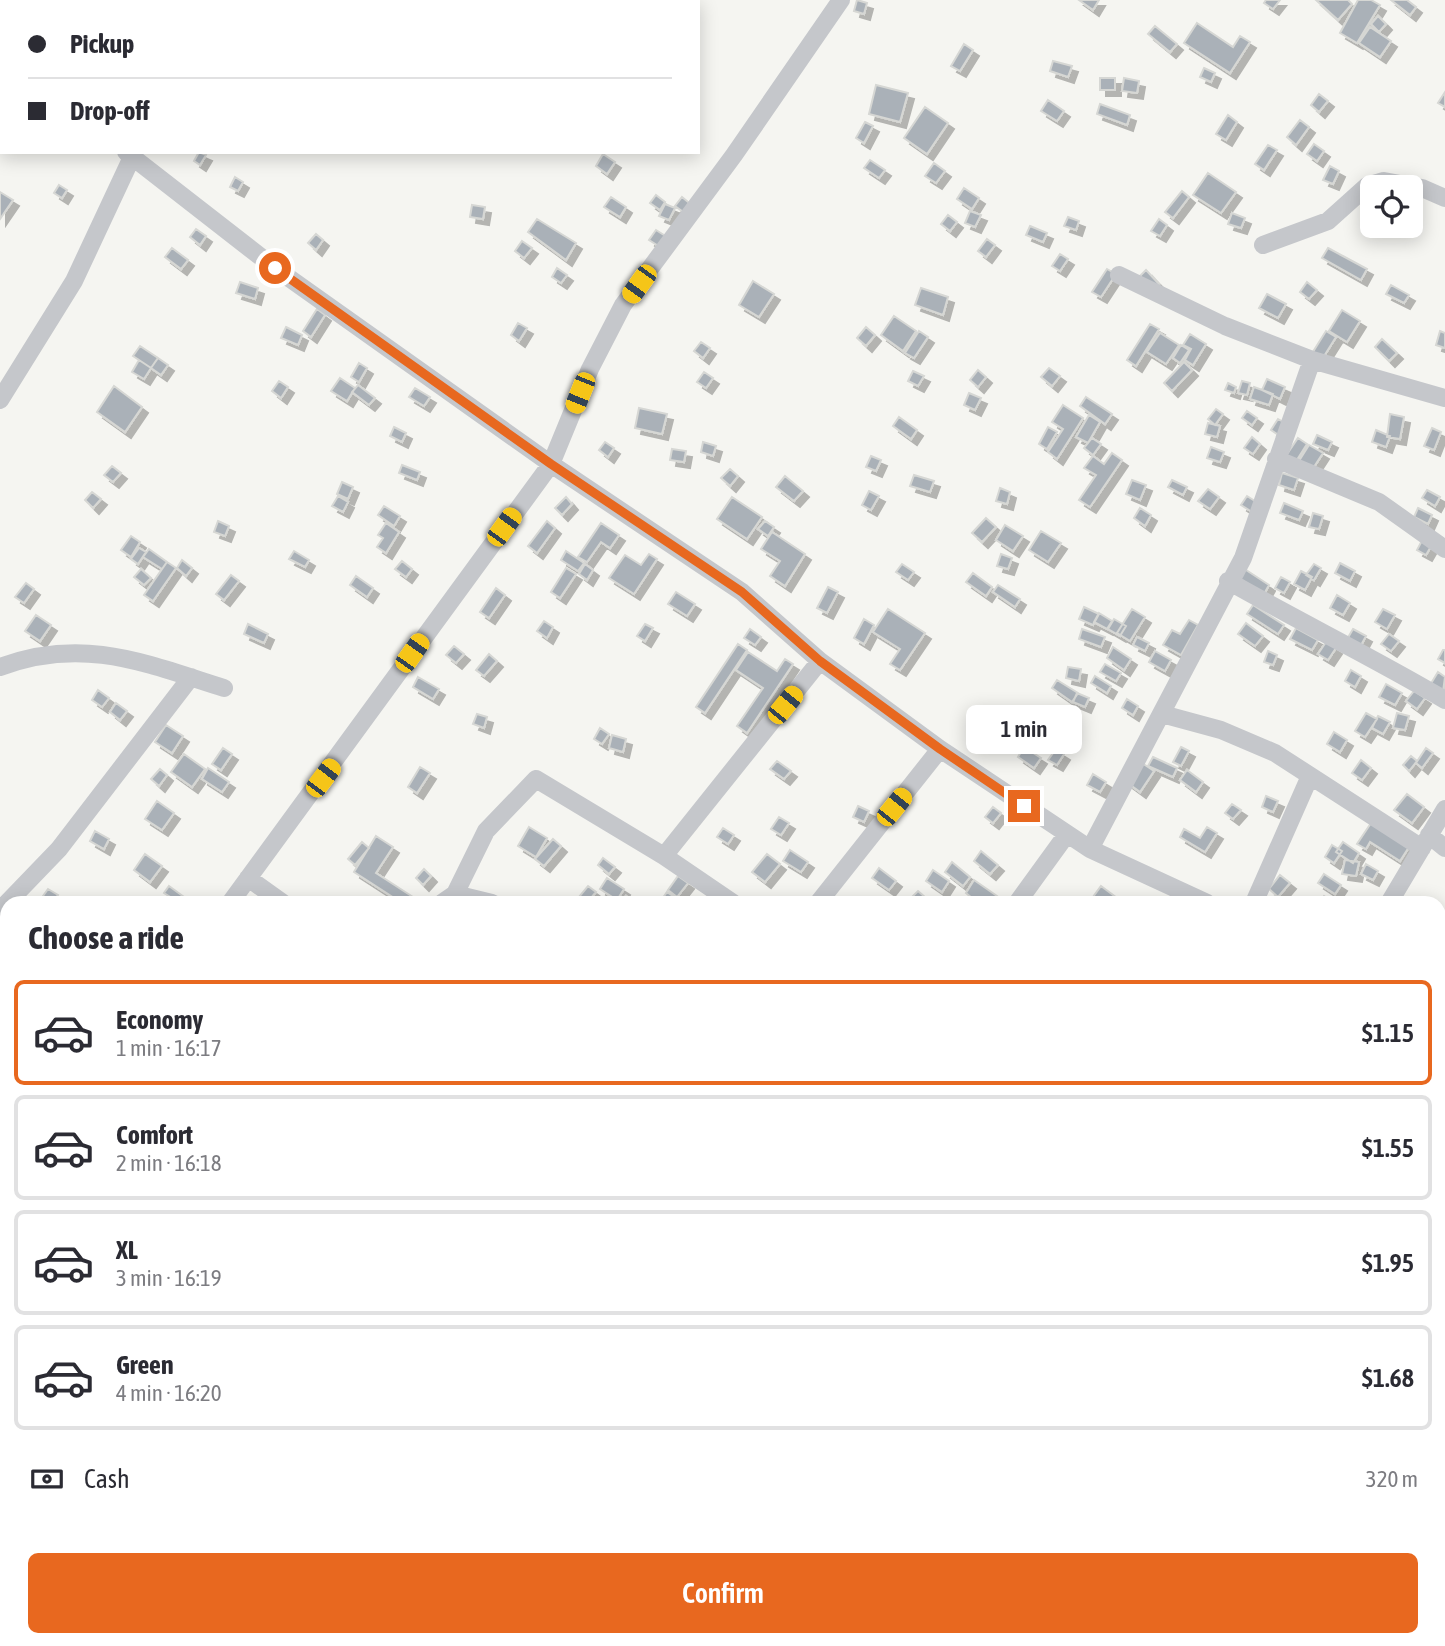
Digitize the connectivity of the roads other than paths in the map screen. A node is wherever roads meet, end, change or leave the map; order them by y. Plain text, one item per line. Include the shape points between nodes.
1 (841, 0) edge
2 (129, 155) edge
3 (1445, 198) edge
4 (1263, 245) dead end
5 (1119, 275) dead end
6 (1312, 360) junction
7 (1445, 398) edge
8 (0, 400) edge
9 (1276, 459) junction
10 (551, 464) junction
11 (1445, 549) edge
12 (1228, 581) junction
13 (820, 661) junction
14 (0, 667) edge
15 (191, 677) junction
16 (224, 688) dead end
17 (1445, 700) edge
18 (1162, 714) junction
19 (940, 749) junction
20 (1310, 776) junction
21 (1445, 809) edge
22 (1067, 834) junction
23 (1425, 841) junction
24 (1445, 848) edge
25 (1090, 849) junction
26 (664, 856) junction
27 (248, 878) junction
28 (14, 896) edge
29 (235, 896) edge
30 (273, 896) edge
31 (449, 896) edge
32 (723, 896) edge
33 (824, 896) edge
34 (1022, 896) edge
35 (1192, 896) edge
36 (1257, 896) edge
37 (1394, 896) edge

1 - 10 street via 623,305 590,369
2 - 8 street via 74,281
2 - 10 street via 275,268
3 - 4 street via 1384,181 1367,186 1328,221
5 - 6 street via 1225,326
6 - 7 street
6 - 9 street
9 - 11 street via 1379,502
9 - 12 street via 1243,558
10 - 13 street via 742,592
10 - 27 street
12 - 17 street
12 - 18 street
13 - 19 street
13 - 26 street
14 - 15 street via 57,652 95,652 126,656
15 - 16 street
15 - 28 street via 59,849
18 - 20 street via 1220,730 1275,753
18 - 25 street
19 - 22 street
19 - 33 street
20 - 23 street
20 - 36 street
21 - 23 street
22 - 25 street
22 - 34 street
23 - 24 street
23 - 37 street
25 - 35 street
26 - 31 street via 536,779 486,831
26 - 32 street
27 - 29 street
27 - 30 street

